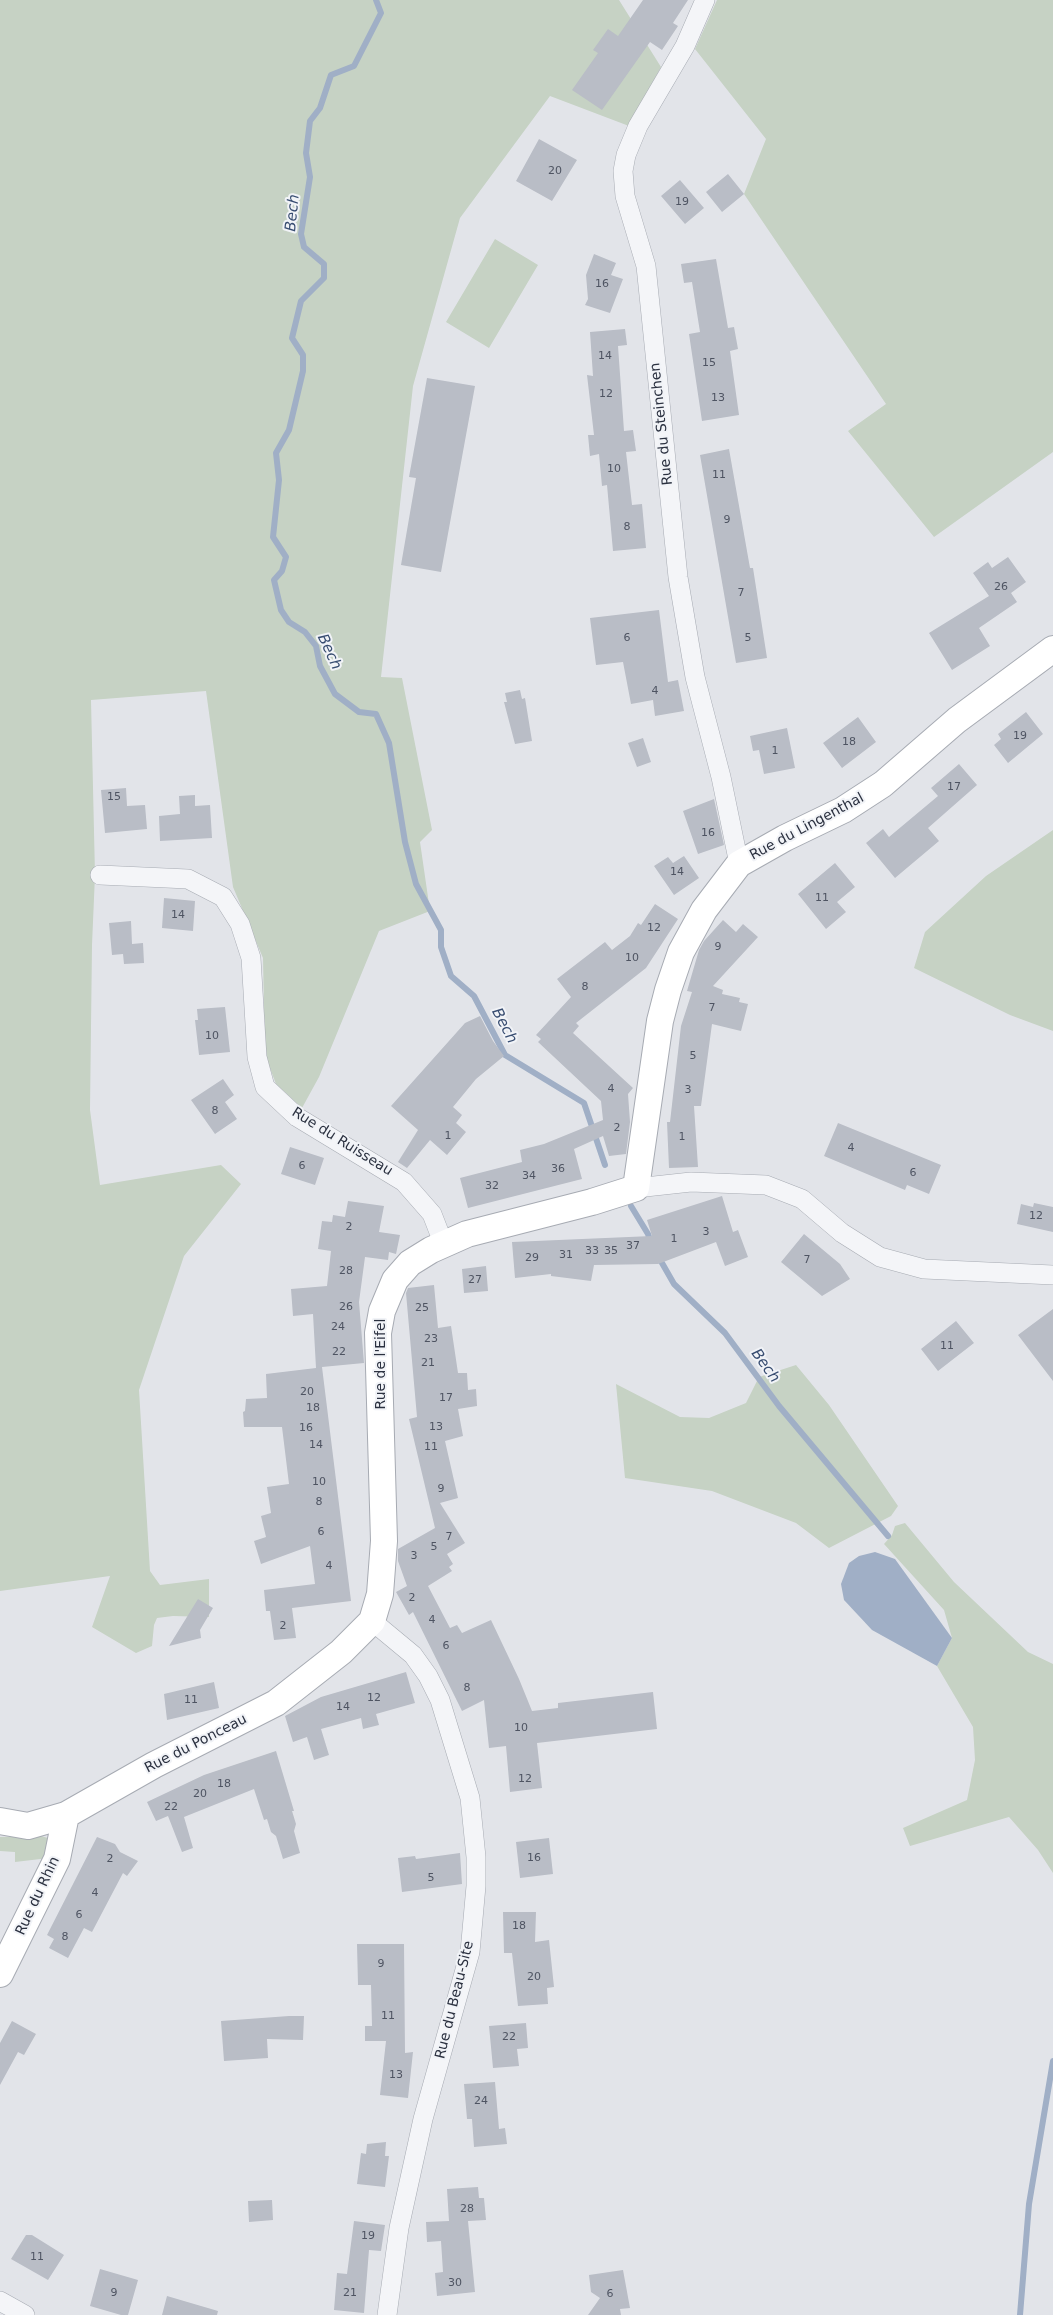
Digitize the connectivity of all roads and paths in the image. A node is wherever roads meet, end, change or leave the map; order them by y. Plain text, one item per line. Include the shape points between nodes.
1 (705, 0) edge
2 (1053, 649) edge
3 (739, 864) junction
4 (100, 875) dead end
5 (636, 1188) junction
6 (444, 1245) junction
7 (1053, 1275) edge
8 (372, 1621) junction
9 (66, 1816) junction
10 (0, 1821) edge
11 (0, 1974) edge
12 (0, 2301) edge
13 (25, 2315) edge
14 (386, 2315) edge

1 - 3 street, Rue du Steinchen via 685,46 638,126 623,171 625,196 646,266 678,577 690,650 722,776
2 - 3 street, Rue du Lingenthal via 957,720 883,784 843,810
3 - 5 street, Rue du Lingenthal via 699,918 681,952 668,990 659,1029
4 - 6 street, Rue du Ruisseau via 188,879 223,897 240,924 251,958 258,1056 265,1087 297,1117 404,1182 432,1214
5 - 6 street, Rue de l'Eifel via 467,1234
5 - 7 street via 691,1182 766,1185 802,1199 842,1233 880,1257 924,1269
6 - 8 street, Rue de l'Eifel via 410,1263 394,1280 382,1311 378,1333 384,1541 380,1594
8 - 9 street, Rue du Ponceau via 341,1652 276,1703 154,1765
8 - 14 street, Rue du Beau-Site via 414,1655 440,1700 470,1798 476,1857 470,1952 423,2119 399,2228
9 - 10 street, Rue du Ponceau via 28,1826
9 - 11 street, Rue du Rhin via 57,1859
12 - 13 street

